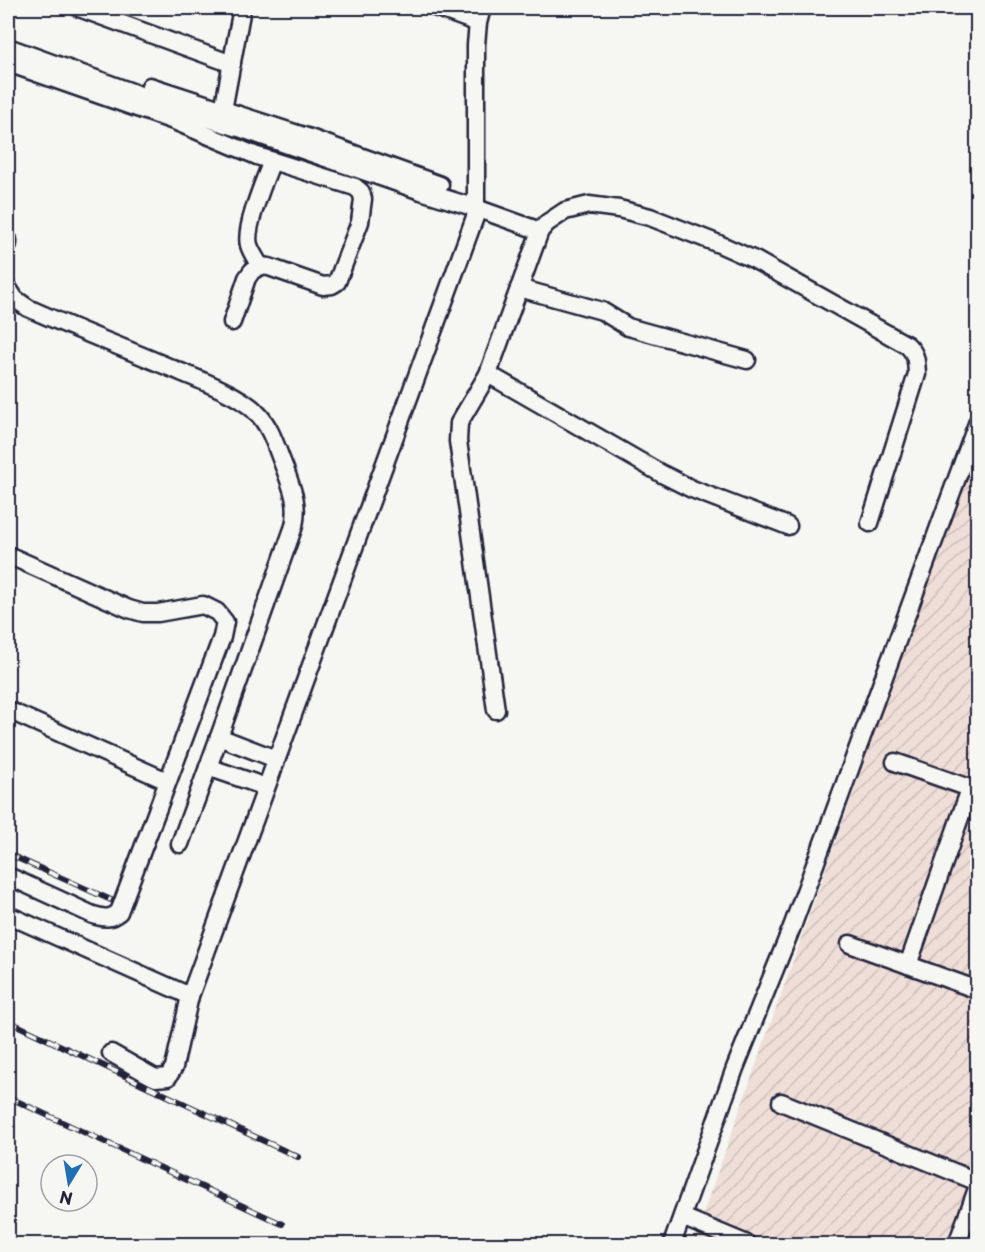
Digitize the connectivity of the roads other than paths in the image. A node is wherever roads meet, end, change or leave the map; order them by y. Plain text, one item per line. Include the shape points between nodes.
1 (242, 8) edge
2 (437, 8) edge
3 (88, 9) edge
4 (480, 15) edge
5 (8, 35) edge
6 (8, 47) edge
7 (8, 63) edge
8 (232, 64) junction
9 (223, 116) junction
10 (272, 161) junction
11 (476, 202) junction
12 (540, 231) junction
13 (260, 266) junction
14 (8, 288) edge
15 (519, 288) junction
16 (231, 322) dead end
17 (747, 360) dead end
18 (488, 374) junction
19 (978, 421) edge
20 (870, 524) dead end
21 (788, 526) dead end
22 (8, 555) edge
23 (8, 710) edge
24 (496, 710) dead end
25 (219, 737) junction
26 (276, 759) junction
27 (895, 762) dead end
28 (208, 767) junction
29 (167, 781) junction
30 (266, 787) junction
31 (974, 790) edge
32 (180, 844) dead end
33 (8, 876) edge
34 (8, 915) edge
35 (850, 944) dead end
36 (908, 965) junction
37 (978, 990) edge
38 (190, 996) junction
39 (111, 1053) dead end
40 (781, 1102) dead end
41 (978, 1184) edge
42 (682, 1217) junction
43 (672, 1245) edge
44 (747, 1245) edge
45 (957, 1245) edge

1 - 8 lane
2 - 4 lane
3 - 8 lane
4 - 11 lane via 475,71
5 - 9 lane
6 - 9 lane
7 - 10 lane via 174,121
8 - 9 lane
9 - 11 lane via 308,137
10 - 13 lane via 248,233 248,243
10 - 13 lane via 355,188 363,199 360,222 337,282 323,286
11 - 12 lane
11 - 26 lane via 475,217
12 - 15 lane
12 - 20 lane via 565,211 589,206 650,217 755,260 907,345 914,352 916,374
13 - 16 lane via 248,278
14 - 25 lane via 28,308 244,402 266,425 291,485 297,513
15 - 17 lane via 602,311 628,327
15 - 18 lane
18 - 21 lane via 692,489
18 - 24 lane via 459,423 458,441
19 - 42 lane
22 - 29 lane via 143,613 203,605 218,612 225,622 222,637
23 - 29 lane
25 - 26 lane
25 - 28 lane
26 - 30 lane
27 - 31 lane
28 - 30 lane
28 - 32 lane
29 - 33 lane via 123,903 113,917 93,915
30 - 38 lane
31 - 36 lane
34 - 38 lane
35 - 36 lane
36 - 37 lane
38 - 39 lane via 174,1067 168,1077 155,1078
40 - 41 lane
41 - 45 lane
42 - 43 lane
42 - 44 lane

